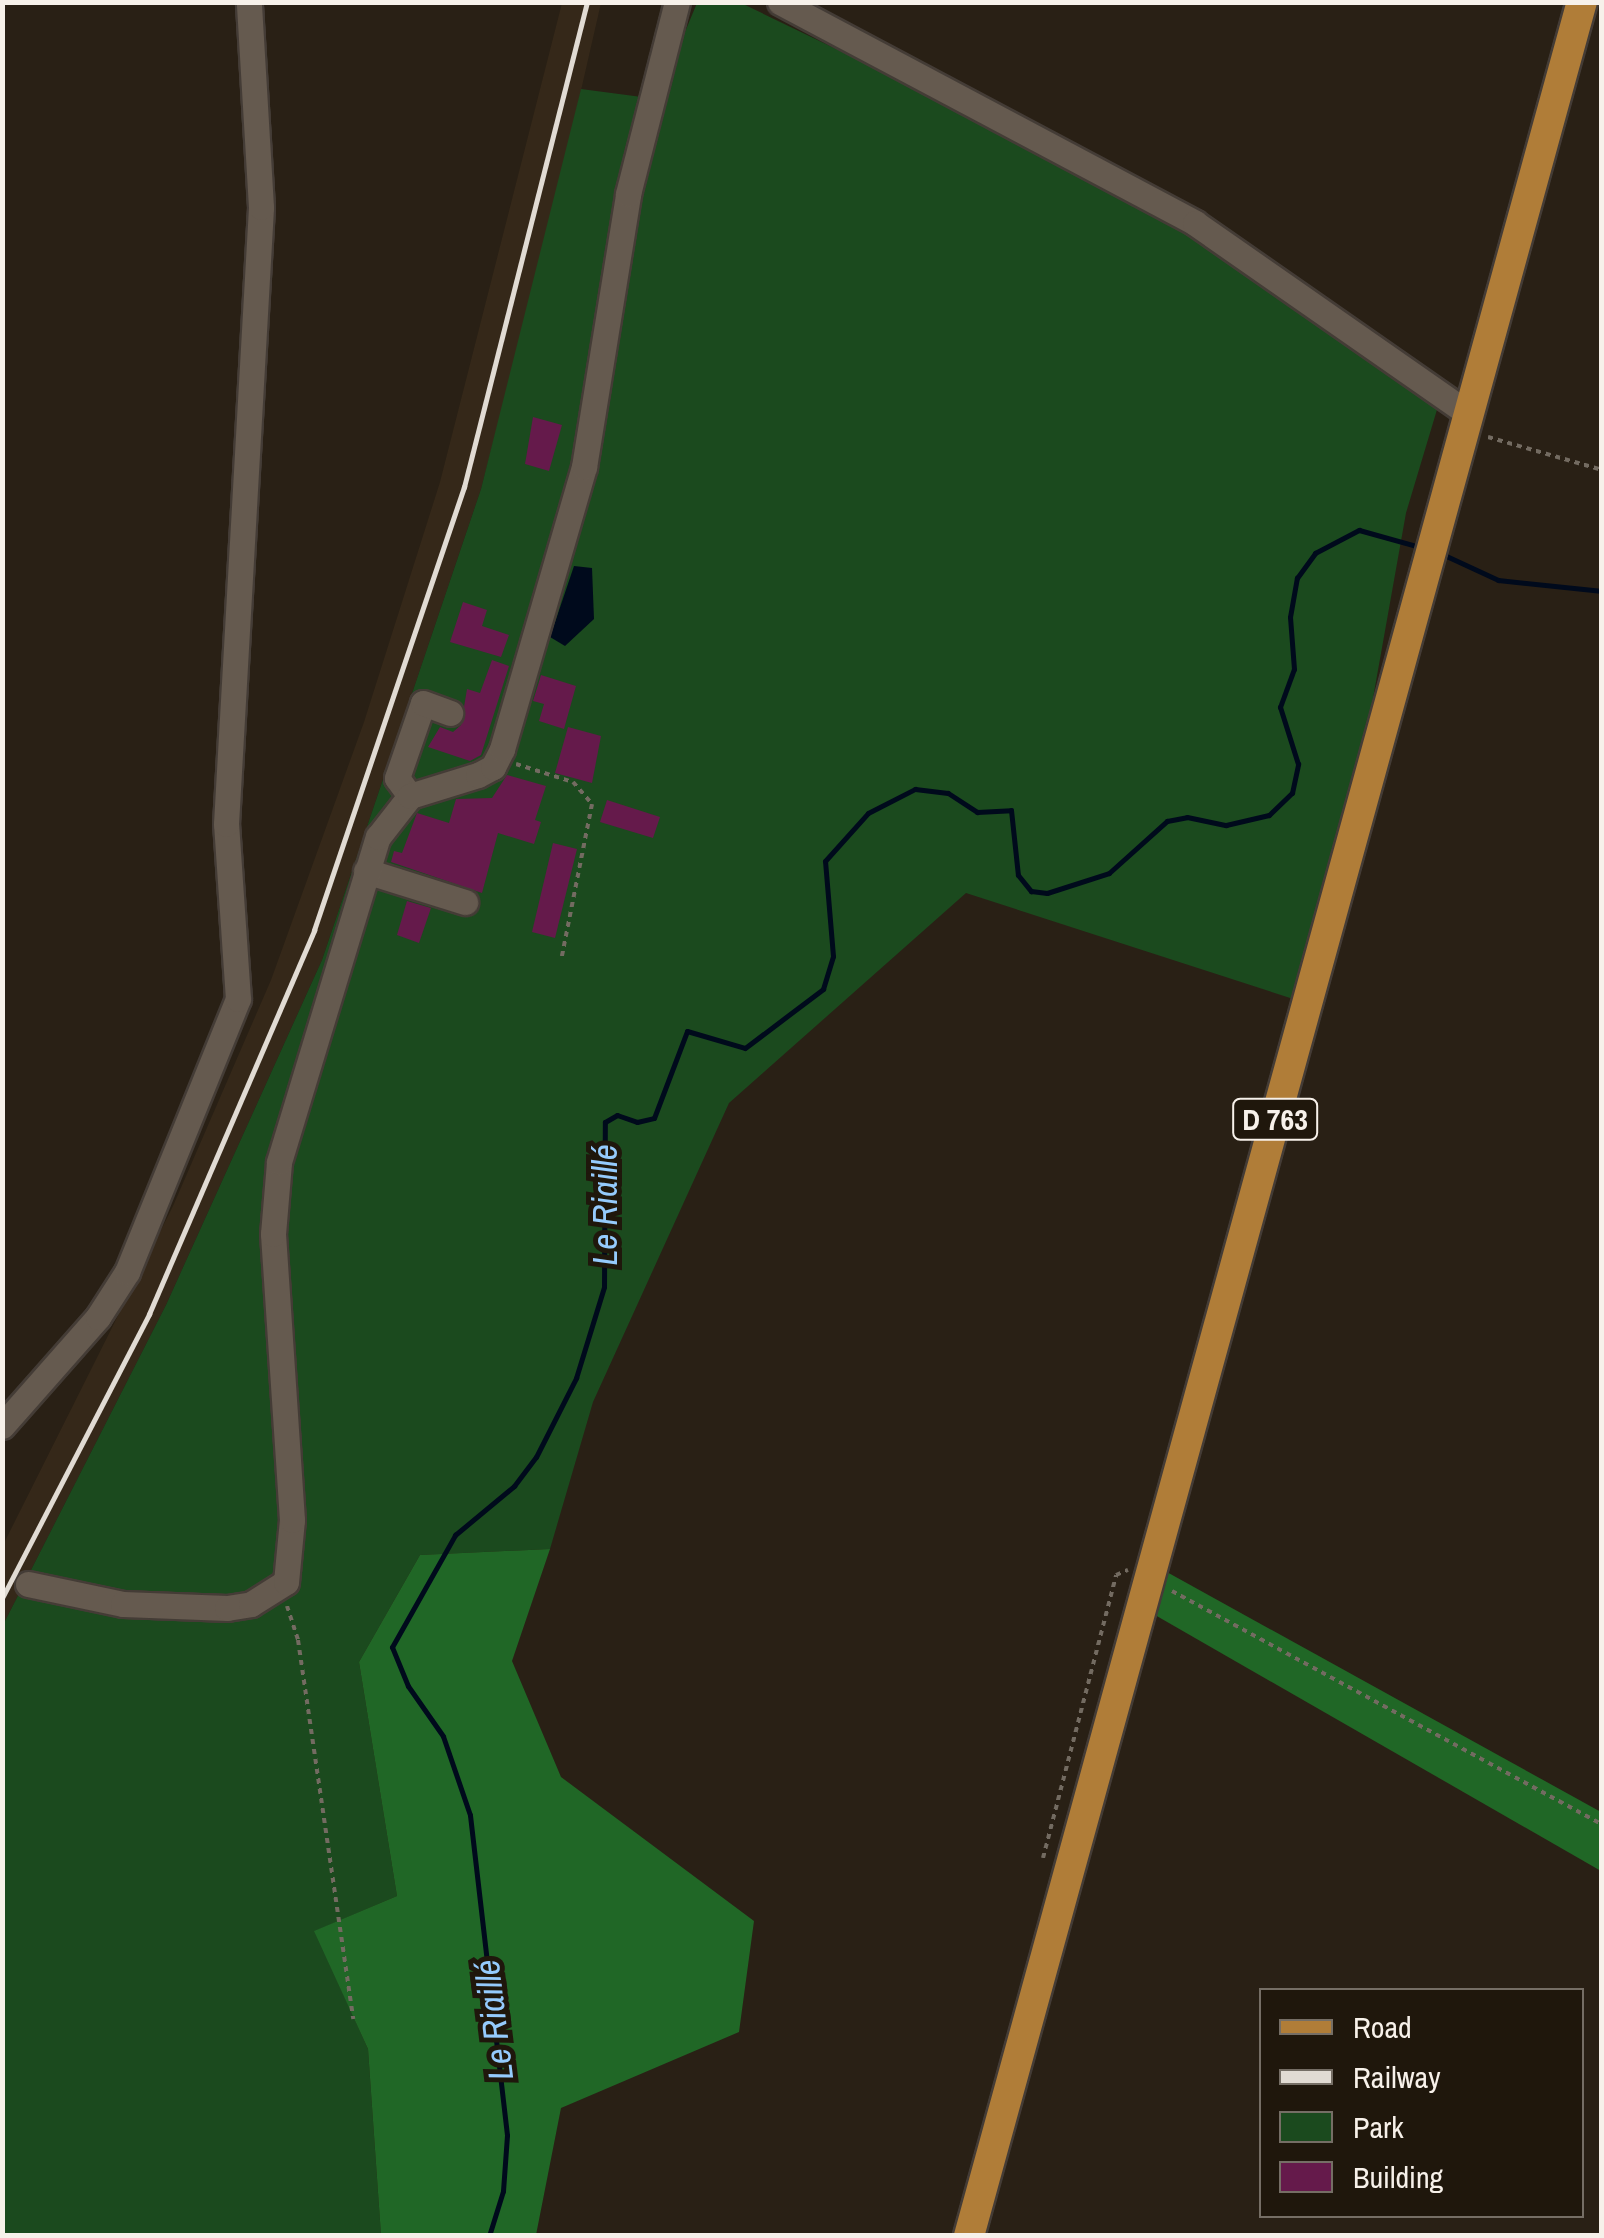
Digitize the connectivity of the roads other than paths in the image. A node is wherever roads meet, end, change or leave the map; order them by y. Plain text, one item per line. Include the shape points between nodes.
1 (249, 2) edge
2 (676, 2) edge
3 (780, 2) edge
4 (1582, 2) edge
5 (1467, 420) junction
6 (450, 714) dead end
7 (410, 796) junction
8 (366, 871) junction
9 (465, 902) dead end
10 (2, 1426) edge
11 (28, 1584) dead end
12 (970, 2236) edge

1 - 10 street via 261,207 226,824 238,999 127,1272 98,1317
2 - 7 street via 628,194 584,467 497,760 478,775
3 - 5 street via 1195,223
4 - 5 main road, D 763
5 - 12 main road, D 763
6 - 7 street via 423,703 397,778
7 - 8 street via 378,837
8 - 9 street
8 - 11 street via 294,1105 274,1205 291,1566 278,1589 251,1604 196,1608 123,1604

